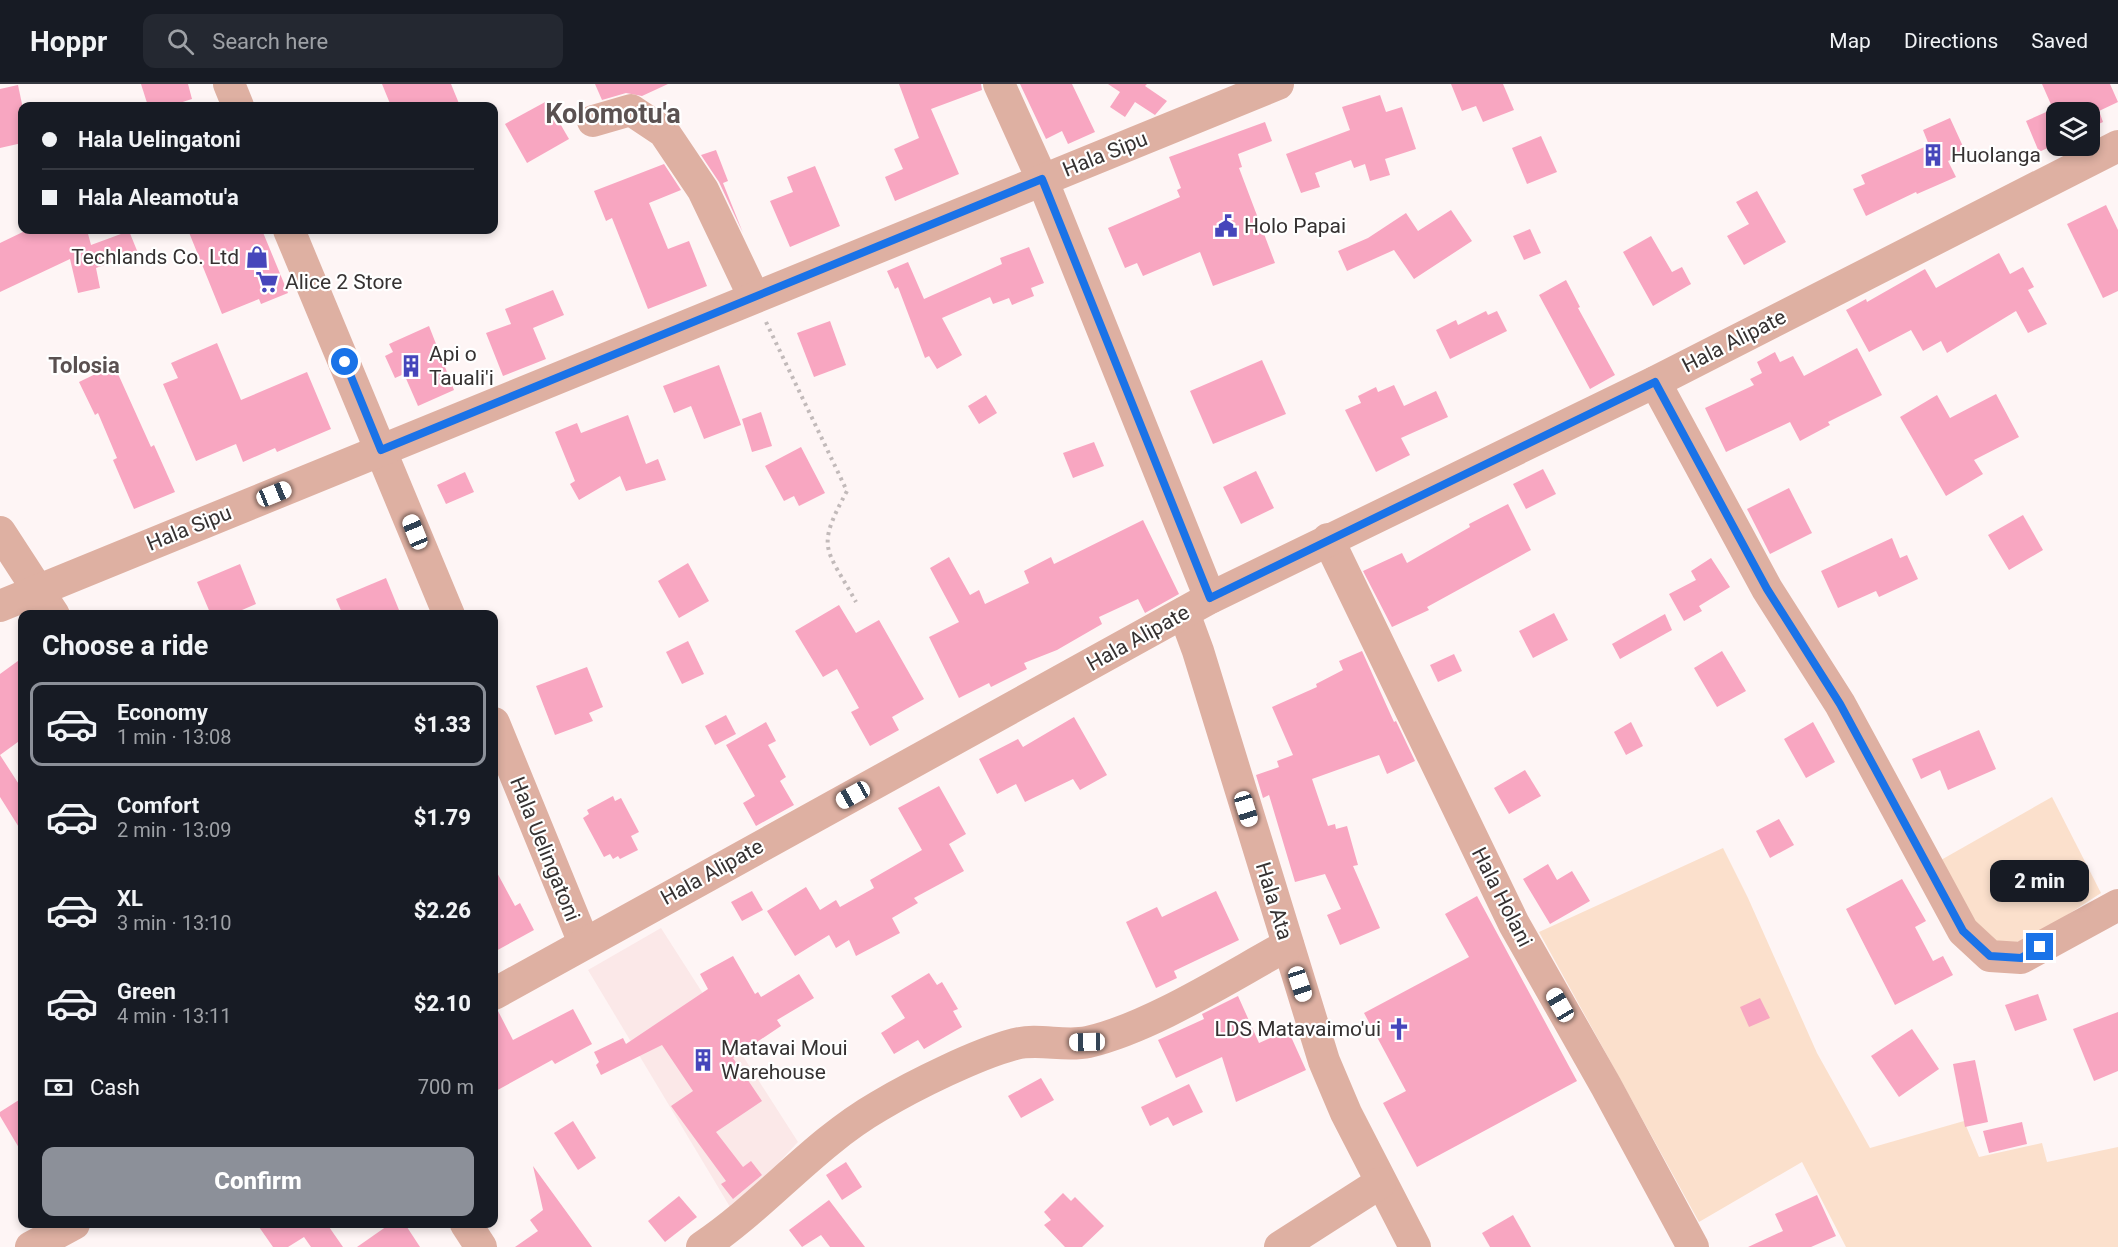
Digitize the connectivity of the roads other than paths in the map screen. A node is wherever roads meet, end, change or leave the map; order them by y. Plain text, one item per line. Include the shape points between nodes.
1 (229, 84) edge
2 (999, 84) edge
3 (1278, 84) edge
4 (236, 102) edge
5 (593, 122) dead end
6 (2118, 146) edge
7 (1042, 179) junction
8 (291, 234) edge
9 (754, 297) junction
10 (1655, 382) junction
11 (381, 450) junction
12 (0, 532) edge
13 (1328, 539) junction
14 (37, 589) junction
15 (1197, 605) junction
16 (0, 606) edge
17 (51, 610) edge
18 (447, 610) edge
19 (498, 733) edge
20 (2118, 905) edge
21 (584, 943) junction
22 (1288, 945) junction
23 (498, 991) edge
24 (1380, 1183) junction
25 (67, 1228) edge
26 (469, 1228) edge
27 (31, 1247) edge
28 (481, 1247) edge
29 (702, 1247) edge
30 (1280, 1247) edge
31 (1415, 1247) edge
32 (1693, 1247) edge

1 - 4 street
2 - 7 street, Hala Ata
3 - 7 street, Hala Sipu
5 - 9 street via 631,110 664,132 703,190
6 - 10 street, Hala Alipate
7 - 9 street, Hala Sipu
7 - 15 street, Hala Ata
8 - 11 street
9 - 11 street, Hala Sipu
10 - 13 street, Hala Alipate
10 - 20 street via 1767,589 1840,704 1963,931 1990,956 2021,958
11 - 14 street, Hala Sipu
11 - 18 street
12 - 14 street
13 - 15 street, Hala Alipate
13 - 32 street, Hala Holani via 1514,924
14 - 16 street, Hala Sipu
14 - 17 street
15 - 21 street, Hala Alipate
15 - 22 street, Hala Ata via 1198,651
19 - 21 street, Hala Uelingatoni
21 - 23 street, Hala Alipate
22 - 24 street, Hala Ata via 1324,1061
22 - 29 street via 1140,1025 1087,1042 1017,1043 968,1062 879,1106 821,1146
24 - 30 street
24 - 31 street, Hala Ata
25 - 27 street
26 - 28 street

